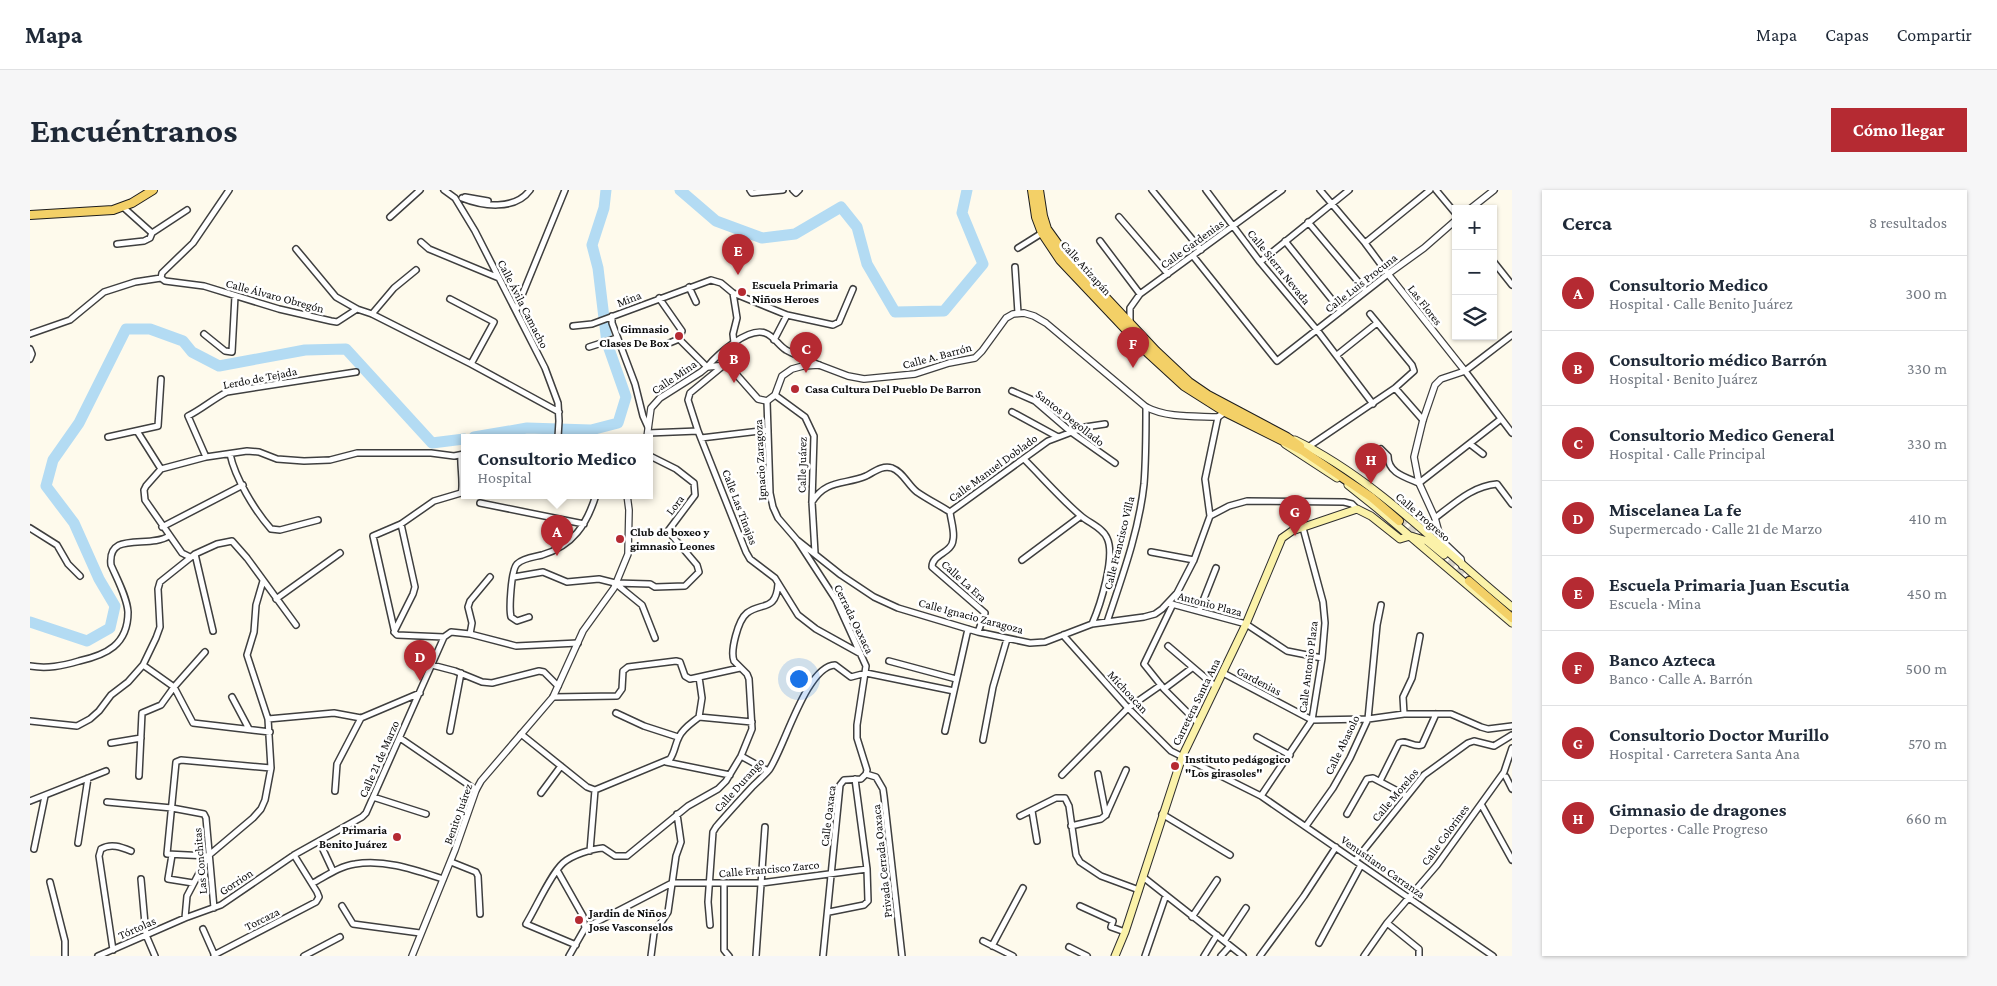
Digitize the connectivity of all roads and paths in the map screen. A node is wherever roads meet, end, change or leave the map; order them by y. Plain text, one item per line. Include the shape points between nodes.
1 (154, 190) edge
2 (229, 190) edge
3 (420, 190) edge
4 (444, 190) edge
5 (530, 190) edge
6 (565, 190) edge
7 (782, 190) edge
8 (1032, 190) edge
9 (1039, 190) edge
10 (1152, 190) edge
11 (1207, 190) edge
12 (1282, 190) edge
13 (1320, 190) edge
14 (1349, 190) edge
15 (1430, 190) edge
16 (1436, 190) edge
17 (1494, 190) edge
18 (751, 192) edge
19 (455, 198) junction
20 (1331, 204) junction
21 (1475, 205) edge
22 (123, 207) junction
23 (1452, 209) edge
24 (187, 210) dead end
25 (30, 215) edge
26 (1119, 216) dead end
27 (390, 217) dead end
28 (1308, 222) junction
29 (1452, 224) edge
30 (1234, 226) junction
31 (152, 233) junction
32 (1042, 233) junction
33 (1285, 241) junction
34 (421, 242) dead end
35 (1100, 242) dead end
36 (1365, 243) junction
37 (117, 244) dead end
38 (1018, 248) dead end
39 (296, 249) dead end
40 (1201, 250) junction
41 (1193, 256) junction
42 (1260, 262) junction
43 (1497, 266) edge
44 (1015, 267) dead end
45 (416, 270) dead end
46 (1168, 274) junction
47 (1388, 274) junction
48 (161, 278) junction
49 (500, 278) junction
50 (1512, 284) edge
51 (689, 288) junction
52 (853, 289) dead end
53 (1366, 291) junction
54 (733, 293) junction
55 (1140, 294) junction
56 (235, 296) junction
57 (659, 298) junction
58 (450, 299) dead end
59 (696, 302) dead end
60 (357, 309) junction
61 (516, 310) junction
62 (1341, 310) junction
63 (1018, 313) junction
64 (372, 314) junction
65 (1370, 314) dead end
66 (787, 315) junction
67 (610, 317) junction
68 (1377, 322) junction
69 (573, 326) dead end
70 (1127, 326) junction
71 (1317, 330) junction
72 (30, 334) edge
73 (204, 334) dead end
74 (1512, 335) edge
75 (614, 338) junction
76 (680, 339) junction
77 (774, 340) junction
78 (668, 344) dead end
79 (734, 344) junction
80 (589, 347) dead end
81 (30, 349) edge
82 (1337, 355) junction
83 (30, 360) edge
84 (471, 364) junction
85 (724, 364) junction
86 (819, 365) junction
87 (707, 367) junction
88 (1465, 371) junction
89 (356, 372) dead end
90 (161, 380) dead end
91 (1395, 388) junction
92 (1012, 392) dead end
93 (775, 395) junction
94 (767, 401) junction
95 (1373, 404) junction
96 (1146, 407) junction
97 (559, 412) junction
98 (1012, 412) dead end
99 (1221, 415) junction
100 (1501, 419) junction
101 (1423, 420) junction
102 (1104, 424) dead end
103 (768, 430) junction
104 (1511, 430) edge
105 (137, 431) junction
106 (698, 431) junction
107 (647, 432) edge
108 (1071, 432) junction
109 (558, 434) edge
110 (108, 437) dead end
111 (1058, 437) junction
112 (702, 438) junction
113 (1286, 440) junction
114 (1470, 444) junction
115 (1308, 446) junction
116 (1381, 449) dead end
117 (230, 454) junction
118 (461, 454) edge
119 (1483, 454) dead end
120 (206, 457) junction
121 (653, 458) edge
122 (1024, 459) junction
123 (1114, 464) dead end
124 (461, 465) edge
125 (162, 469) junction
126 (461, 480) edge
127 (1419, 483) junction
128 (243, 486) junction
129 (461, 491) edge
130 (595, 499) edge
131 (628, 499) edge
132 (812, 502) junction
133 (480, 503) dead end
134 (1512, 504) edge
135 (1357, 509) junction
136 (950, 512) junction
137 (1081, 516) junction
138 (1210, 516) junction
139 (1435, 518) junction
140 (318, 520) dead end
141 (1400, 520) tunnel mouth
142 (1411, 520) junction
143 (401, 524) junction
144 (584, 524) junction
145 (162, 527) junction
146 (30, 528) edge
147 (1303, 528) junction
148 (169, 536) junction
149 (1410, 536) junction
150 (797, 540) junction
151 (1151, 552) dead end
152 (340, 553) dead end
153 (815, 553) junction
154 (193, 555) junction
155 (1452, 557) junction
156 (1022, 560) dead end
157 (1194, 560) junction
158 (1462, 566) junction
159 (1216, 568) dead end
160 (1450, 570) junction
161 (80, 576) dead end
162 (490, 577) dead end
163 (514, 577) junction
164 (1468, 580) junction
165 (263, 581) junction
166 (615, 583) junction
167 (778, 584) junction
168 (276, 599) junction
169 (1171, 603) junction
170 (1511, 604) edge
171 (1381, 605) dead end
172 (1200, 611) junction
173 (1512, 612) edge
174 (529, 617) dead end
175 (1512, 618) edge
176 (1107, 622) junction
177 (1512, 623) edge
178 (1092, 624) junction
179 (1246, 624) junction
180 (296, 625) dead end
181 (394, 629) junction
182 (968, 629) junction
183 (213, 631) dead end
184 (978, 632) junction
185 (470, 634) junction
186 (1063, 636) junction
187 (1420, 636) dead end
188 (444, 637) junction
189 (654, 638) dead end
190 (1007, 639) junction
191 (578, 644) junction
192 (1168, 646) dead end
193 (205, 652) dead end
194 (861, 655) junction
195 (1322, 658) junction
196 (889, 660) dead end
197 (30, 666) edge
198 (143, 666) junction
199 (432, 666) junction
200 (740, 668) junction
201 (1192, 668) junction
202 (461, 673) junction
203 (866, 673) junction
204 (1223, 674) junction
205 (699, 677) junction
206 (956, 679) junction
207 (558, 686) junction
208 (174, 687) junction
209 (1163, 687) junction
210 (1216, 687) junction
211 (954, 691) junction
212 (420, 693) junction
213 (232, 697) dead end
214 (553, 697) junction
215 (1128, 708) junction
216 (616, 713) dead end
217 (1404, 714) junction
218 (1436, 714) junction
219 (699, 717) junction
220 (361, 718) junction
221 (1368, 718) junction
222 (268, 719) junction
223 (1312, 720) junction
224 (30, 721) edge
225 (752, 722) junction
226 (1197, 722) junction
227 (1512, 726) edge
228 (249, 729) junction
229 (450, 731) dead end
230 (945, 731) dead end
231 (270, 732) junction
232 (521, 734) junction
233 (1512, 735) edge
234 (678, 737) junction
235 (1257, 737) dead end
236 (141, 738) junction
237 (400, 738) junction
238 (983, 740) dead end
239 (111, 743) dead end
240 (1512, 748) edge
241 (1290, 755) junction
242 (741, 756) junction
243 (1182, 758) junction
244 (666, 762) junction
245 (561, 766) junction
246 (271, 768) junction
247 (1126, 770) dead end
248 (106, 771) dead end
249 (768, 771) junction
250 (866, 774) junction
251 (1062, 774) dead end
252 (1098, 774) dead end
253 (730, 775) junction
254 (1505, 775) junction
255 (139, 776) dead end
256 (88, 778) junction
257 (855, 779) junction
258 (1380, 781) junction
259 (1512, 782) edge
260 (1512, 789) edge
261 (476, 790) junction
262 (595, 790) junction
263 (335, 791) dead end
264 (541, 792) dead end
265 (45, 796) junction
266 (1261, 796) junction
267 (1407, 796) junction
268 (373, 797) junction
269 (30, 801) edge
270 (107, 802) dead end
271 (1480, 804) junction
272 (172, 808) junction
273 (1032, 811) junction
274 (426, 814) dead end
275 (677, 814) junction
276 (1162, 814) junction
277 (1347, 814) dead end
278 (1106, 815) junction
279 (1020, 816) dead end
280 (1071, 826) junction
281 (1306, 826) junction
282 (765, 827) dead end
283 (1037, 841) dead end
284 (319, 842) junction
285 (78, 843) dead end
286 (1336, 847) junction
287 (34, 849) dead end
288 (131, 851) dead end
289 (590, 851) junction
290 (170, 854) junction
291 (1230, 854) dead end
292 (294, 855) junction
293 (208, 856) junction
294 (1512, 860) edge
295 (1354, 861) junction
296 (451, 862) junction
297 (1361, 865) junction
298 (867, 869) junction
299 (557, 870) junction
300 (333, 871) junction
301 (832, 874) junction
302 (1143, 877) junction
303 (443, 878) junction
304 (141, 880) dead end
305 (1217, 880) dead end
306 (50, 882) dead end
307 (193, 882) junction
308 (761, 882) junction
309 (312, 883) junction
310 (672, 883) junction
311 (710, 884) junction
312 (724, 884) junction
313 (1023, 888) dead end
314 (1139, 890) junction
315 (1166, 895) junction
316 (1410, 898) junction
317 (342, 906) dead end
318 (1080, 906) dead end
319 (214, 908) junction
320 (1246, 908) dead end
321 (829, 912) junction
322 (480, 914) dead end
323 (1192, 917) junction
324 (185, 918) junction
325 (1387, 923) junction
326 (710, 925) dead end
327 (585, 928) junction
328 (203, 929) dead end
329 (1125, 932) junction
330 (420, 933) junction
331 (146, 935) junction
332 (1217, 935) junction
333 (340, 937) dead end
334 (982, 941) dead end
335 (1224, 941) junction
336 (1319, 944) dead end
337 (576, 945) junction
338 (992, 946) junction
339 (1230, 946) junction
340 (1069, 947) dead end
341 (113, 950) junction
342 (215, 955) edge
343 (310, 955) edge
344 (1118, 955) edge
345 (65, 956) edge
346 (98, 956) edge
347 (155, 956) edge
348 (412, 956) edge
349 (569, 956) edge
350 (651, 956) edge
351 (728, 956) edge
352 (756, 956) edge
353 (823, 956) edge
354 (902, 956) edge
355 (1013, 956) edge
356 (1086, 956) edge
357 (1145, 956) edge
358 (1204, 956) edge
359 (1221, 956) edge
360 (1242, 956) edge
361 (1260, 956) edge
362 (1364, 956) edge
363 (1419, 956) edge
364 (1493, 956) edge

1 - 22 main road
2 - 48 street via 192,243 162,273
3 - 27 street
4 - 19 street, Calle Ávila Camacho
5 - 19 street via 517,200 500,205 466,196
6 - 61 street
7 - 18 street
8 - 32 main road, Calle Atizapán
9 - 70 main road, Calle Atizapán via 1047,229
10 - 40 street
11 - 30 street, Calle Sierra Nevada
12 - 30 street, Calle Gardenias
13 - 20 street
14 - 20 street
15 - 36 street
16 - 23 street
17 - 21 street
19 - 49 street, Calle Ávila Camacho
20 - 28 street
20 - 36 street
22 - 25 main road
22 - 31 street
24 - 31 street
26 - 46 street
28 - 33 street
28 - 53 street
29 - 47 street, Calle Luis Procuna
30 - 40 street, Calle Gardenias
30 - 42 street, Calle Sierra Nevada
31 - 37 street via 144,240
32 - 38 street
32 - 70 main road, Calle Atizapán via 1060,260
33 - 42 street
33 - 62 street
34 - 49 street via 429,249
35 - 55 street
36 - 47 street
39 - 60 street via 336,297
40 - 41 street, Calle Gardenias
41 - 46 street, Calle Gardenias
41 - 71 street, Calle Luis Procuna via 1277,361
42 - 71 street, Calle Sierra Nevada
43 - 50 street
44 - 63 street
45 - 64 street via 394,288
46 - 55 street, Calle Gardenias
47 - 53 street, Calle Luis Procuna
47 - 88 street, Las Flores
48 - 56 street, Calle Álvaro Obregón
48 - 72 street via 104,292 70,320
49 - 61 street, Calle Ávila Camacho
51 - 54 street, Mina via 716,280
51 - 57 street, Mina
51 - 59 street
52 - 66 street via 839,322 833,325
53 - 62 street, Calle Luis Procuna
54 - 66 street
54 - 79 street via 737,318
55 - 70 street, Calle Gardenias via 1130,308
56 - 60 street, Calle Álvaro Obregón via 279,310 337,322
56 - 73 street via 232,352 225,351
57 - 67 street, Mina
57 - 76 street via 682,331
58 - 84 street via 494,322
60 - 64 street
61 - 97 street, Calle Ávila Camacho via 552,383
62 - 71 street, Calle Luis Procuna
63 - 86 street, Calle A. Barrón via 1006,318 975,358 915,374 857,378
63 - 96 street via 1034,316 1057,331
64 - 84 street
65 - 68 street
66 - 77 street
67 - 69 street via 592,324
67 - 75 street, Mina
68 - 82 street
68 - 91 street via 1414,368
70 - 99 main road via 1148,353
70 - 113 main road via 1190,382
71 - 82 street, Calle Sierra Nevada
74 - 88 street
75 - 80 street
75 - 107 street, Mina via 635,384
76 - 78 street
76 - 87 street
77 - 79 street, Calle A. Barrón via 771,335 756,332
77 - 86 street, Calle A. Barrón via 786,350
79 - 87 street
81 - 83 street
82 - 95 street, Calle Sierra Nevada
84 - 97 street
85 - 87 street
85 - 94 street via 731,367 758,399
85 - 106 street, Calle Las Tinajas via 688,396
86 - 93 street via 786,372
87 - 107 street, Calle Mina via 654,403
88 - 100 street
88 - 101 street via 1438,381
89 - 120 street, Lerdo de Tejada via 227,392 216,398 188,416
90 - 105 street via 158,426
91 - 95 street
91 - 101 street
92 - 108 street, Santos Degollado via 1035,401
93 - 94 street
93 - 132 street, Calle Juárez via 805,417 812,430
94 - 103 street, Ignacio Zaragoza
95 - 115 street
96 - 99 street via 1166,415
96 - 176 street, Calle Francisco Villa via 1144,486 1124,574
97 - 109 street, Calle Ávila Camacho
98 - 111 street
99 - 113 main road
99 - 138 street via 1205,479
100 - 104 street
100 - 114 street
101 - 127 street via 1414,458
102 - 108 street, Calle Manuel Doblado via 1085,426
103 - 112 street
103 - 150 street, Ignacio Zaragoza via 770,500 778,518
105 - 110 street
105 - 125 street
106 - 107 street
106 - 112 street, Calle Las Tinajas
108 - 111 street, Calle Manuel Doblado
108 - 123 street, Santos Degollado
111 - 122 street, Calle Manuel Doblado
112 - 167 street, Calle Las Tinajas via 746,552 750,559 772,574
113 - 115 main road, Calle Progreso
113 - 141 main road via 1348,476
113 - 149 main road
114 - 119 street
114 - 127 street
115 - 142 main road, Calle Progreso via 1363,482
116 - 127 street via 1388,456 1387,463 1392,470
117 - 118 street via 253,450 277,459 304,461 330,460 357,453
117 - 120 street
117 - 128 street
120 - 125 street
121 - 166 street, Lora via 694,483 696,495 668,531 697,565 699,572 685,586
122 - 136 street, Calle Manuel Doblado
122 - 137 street
124 - 126 street
125 - 145 street via 146,486 144,495
127 - 139 street
128 - 140 street via 271,529
128 - 145 street
129 - 143 street via 434,501
130 - 144 street
131 - 166 street, Benito Juárez via 628,549
132 - 136 street via 819,493 838,482 888,468 896,470 916,491
132 - 153 street, Calle Juárez
133 - 144 street
134 - 139 street via 1497,484 1488,485 1465,495
135 - 138 street via 1344,502 1247,501
135 - 147 main road, Carretera Santa Ana
135 - 149 main road via 1400,539
136 - 184 street, Calle La Era via 954,540 935,559 932,567 985,613
137 - 156 street
137 - 178 street via 1107,537 1109,548 1104,592
138 - 157 street, Calle Ignacio Zaragoza
139 - 158 street via 1441,540 1462,559
142 - 149 main road via 1413,531
142 - 155 main road, Calle Progreso
143 - 181 street via 415,586 414,594
143 - 181 street via 372,536
144 - 163 street via 564,546 521,561 514,568
145 - 148 street
146 - 161 street via 57,545
147 - 179 main road, Carretera Santa Ana via 1282,538
147 - 195 street, Calle Antonio Plaza via 1323,602
148 - 154 street via 182,554
148 - 197 street via 153,542 118,545 112,550 112,565 128,612 124,634 112,649 101,656 60,666
149 - 155 main road via 1421,538
149 - 160 main road
150 - 153 street, Calle Ignacio Zaragoza
150 - 194 street, Cerrada Oaxaca via 836,600
151 - 157 street
152 - 168 street
153 - 182 street, Calle Ignacio Zaragoza via 874,597 898,608
154 - 165 street via 232,541
154 - 183 street
154 - 198 street via 160,582 160,627
155 - 158 main road, Calle Progreso
157 - 169 street, Calle Ignacio Zaragoza
158 - 160 main road
158 - 164 main road
158 - 170 main road, Calle Progreso
159 - 172 street
160 - 164 main road
162 - 185 street via 470,601
163 - 166 street via 544,572 567,582 605,580
163 - 174 street via 511,617 518,621
164 - 173 main road
164 - 175 main road
164 - 177 main road
165 - 168 street
165 - 222 street via 248,655
166 - 189 street via 642,605
166 - 191 street, Benito Juárez via 606,601 588,622
167 - 194 street, Calle Las Tinajas via 798,615
167 - 200 street via 772,601 763,608 748,612 742,620 732,653
168 - 180 street
169 - 172 street, Antonio Plaza
169 - 176 street, Calle Ignacio Zaragoza via 1155,614
169 - 209 street via 1158,638 1144,660 1144,667
171 - 221 street, Calle Abasolo
172 - 179 street, Antonio Plaza
176 - 178 street, Calle Ignacio Zaragoza
178 - 186 street, Calle Ignacio Zaragoza
179 - 195 street, Antonio Plaza via 1287,651
179 - 204 main road, Carretera Santa Ana
181 - 188 street via 397,635
182 - 184 street, Calle Ignacio Zaragoza
182 - 206 street
184 - 190 street, Calle Ignacio Zaragoza
185 - 188 street via 451,632
185 - 191 street via 516,646
186 - 190 street, Calle Ignacio Zaragoza via 1030,643
186 - 215 street, Michoacan
187 - 217 street via 1412,678 1403,697
188 - 199 street, Calle 21 de Marzo
190 - 238 street
191 - 207 street, Benito Juárez
192 - 201 street
193 - 208 street
194 - 203 street, Cerrada Oaxaca
195 - 223 street, Calle Antonio Plaza
196 - 206 street, Cerrada Oaxaca
198 - 208 street
198 - 224 street via 83,724 63,726
199 - 202 street
199 - 212 street, Calle 21 de Marzo
200 - 205 street
200 - 225 street via 748,674
201 - 209 street
201 - 210 street
202 - 207 street via 492,683 538,671 544,672
202 - 229 street
203 - 211 street
203 - 249 street, Calle Durango via 851,677 832,665 816,678 798,705 784,743
203 - 250 street, Cerrada Oaxaca via 857,725
204 - 210 main road, Carretera Santa Ana
204 - 223 street, Gardenias
205 - 214 street via 687,679 680,662 676,661 628,667 623,671 622,689 617,696
205 - 219 street via 702,698
206 - 211 street
207 - 214 street, Benito Juárez
208 - 228 street via 193,723
208 - 236 street via 161,705 142,713
209 - 215 street
209 - 226 street
210 - 226 main road, Carretera Santa Ana
211 - 230 street
212 - 220 street
212 - 237 street, Calle 21 de Marzo
213 - 228 street
214 - 232 street, Benito Juárez
215 - 243 street, Michoacan via 1163,744
215 - 251 street
216 - 234 street
217 - 218 street
217 - 221 street
218 - 227 street via 1451,714 1488,729
218 - 258 street via 1422,745 1399,743
219 - 225 street
219 - 234 street
220 - 222 street via 334,713
220 - 263 street via 337,764
221 - 223 street
221 - 281 street, Calle Abasolo via 1350,758
222 - 231 street
223 - 241 street, Calle Antonio Plaza
225 - 242 street
226 - 243 main road, Carretera Santa Ana
228 - 231 street
231 - 246 street
232 - 245 street
232 - 261 street, Benito Juárez
233 - 267 street, Calle Morelos via 1494,746 1468,742 1424,775
234 - 244 street via 672,756
235 - 241 street
236 - 239 street
236 - 255 street
237 - 261 street
237 - 268 street, Calle 21 de Marzo
240 - 254 street, Calle Colorines
241 - 266 street, Calle Antonio Plaza
242 - 249 street
242 - 253 street
243 - 266 street, Michoacan
243 - 276 main road, Carretera Santa Ana
244 - 253 street
244 - 262 street
245 - 262 street
245 - 264 street
246 - 272 street via 176,762
246 - 293 street via 261,809
247 - 278 street
248 - 256 street
249 - 311 street, Calle Durango via 713,832
250 - 257 street, Calle Oaxaca
250 - 354 street, Privada Cerrada Oaxaca via 876,777 883,788
252 - 278 street
253 - 275 street via 722,786
254 - 259 street
254 - 260 street
254 - 271 street, Calle Colorines
256 - 265 street
256 - 285 street
257 - 298 street, Calle Oaxaca
257 - 301 street, Calle Oaxaca via 844,780 840,785
258 - 267 street
258 - 277 street via 1367,779
261 - 296 street, Benito Juárez
262 - 289 street
265 - 269 street
265 - 287 street
266 - 281 street, Venustiano Carranza
267 - 295 street, Calle Morelos
268 - 274 street
268 - 284 street, Calle 21 de Marzo via 362,817
270 - 272 street
271 - 294 street
271 - 316 street, Calle Colorines
272 - 290 street
272 - 293 street, Las Conchitas via 204,814
273 - 279 street
273 - 280 street via 1056,798 1065,798
273 - 283 street
275 - 289 street via 627,856 615,856 603,848
275 - 310 street via 682,836
276 - 291 street
276 - 302 main road, Carretera Santa Ana
278 - 280 street
280 - 314 street via 1080,862 1101,876
281 - 286 street, Venustiano Carranza
282 - 308 street
284 - 292 street, Calle 21 de Marzo
284 - 300 street
286 - 295 street, Venustiano Carranza
286 - 361 street
288 - 341 street via 108,846 101,849 99,856
289 - 299 street via 565,861
290 - 293 street
290 - 307 street via 168,880
292 - 309 street
292 - 319 street, Gorrion
293 - 307 street
293 - 319 street, Las Conchitas
295 - 297 street, Venustiano Carranza
296 - 303 street, Benito Juárez
296 - 322 street via 476,872
297 - 316 street, Venustiano Carranza
297 - 336 street
298 - 301 street, Calle Francisco Zarco
298 - 321 street, Calle Oaxaca via 866,903
299 - 327 street via 583,916
299 - 337 street via 526,924
300 - 303 street via 354,864 398,865
300 - 309 street
301 - 308 street, Calle Francisco Zarco
301 - 321 street, Calle Oaxaca
302 - 314 main road, Carretera Santa Ana
302 - 315 street
303 - 330 street, Benito Juárez
304 - 331 street
305 - 323 street
306 - 345 street
307 - 324 street via 186,900
308 - 312 street, Calle Francisco Zarco
308 - 352 street
309 - 342 street, Torcaza via 318,900
310 - 311 street, Calle Francisco Zarco
310 - 327 street
310 - 350 street via 668,912 654,933
311 - 312 street, Calle Francisco Zarco
311 - 326 street, Calle Durango
312 - 351 street via 724,950
313 - 338 street
314 - 329 main road, Carretera Santa Ana
315 - 323 street
315 - 357 street
316 - 325 street, Calle Colorines
316 - 364 street, Venustiano Carranza
317 - 330 street via 353,924
318 - 329 street via 1113,921 1111,927
319 - 324 street, Gorrion
320 - 335 street
321 - 353 street, Calle Oaxaca
323 - 332 street
324 - 331 street, Tórtolas
325 - 362 street, Calle Colorines
325 - 363 street via 1419,949
327 - 337 street
328 - 342 street
329 - 344 main road, Carretera Santa Ana
330 - 348 street, Benito Juárez
331 - 341 street, Tórtolas
331 - 347 street
332 - 335 street
332 - 358 street
333 - 343 street
334 - 338 street
335 - 339 street
337 - 349 street
338 - 355 street
339 - 359 street
339 - 360 street
340 - 356 street
341 - 346 street, Tórtolas

